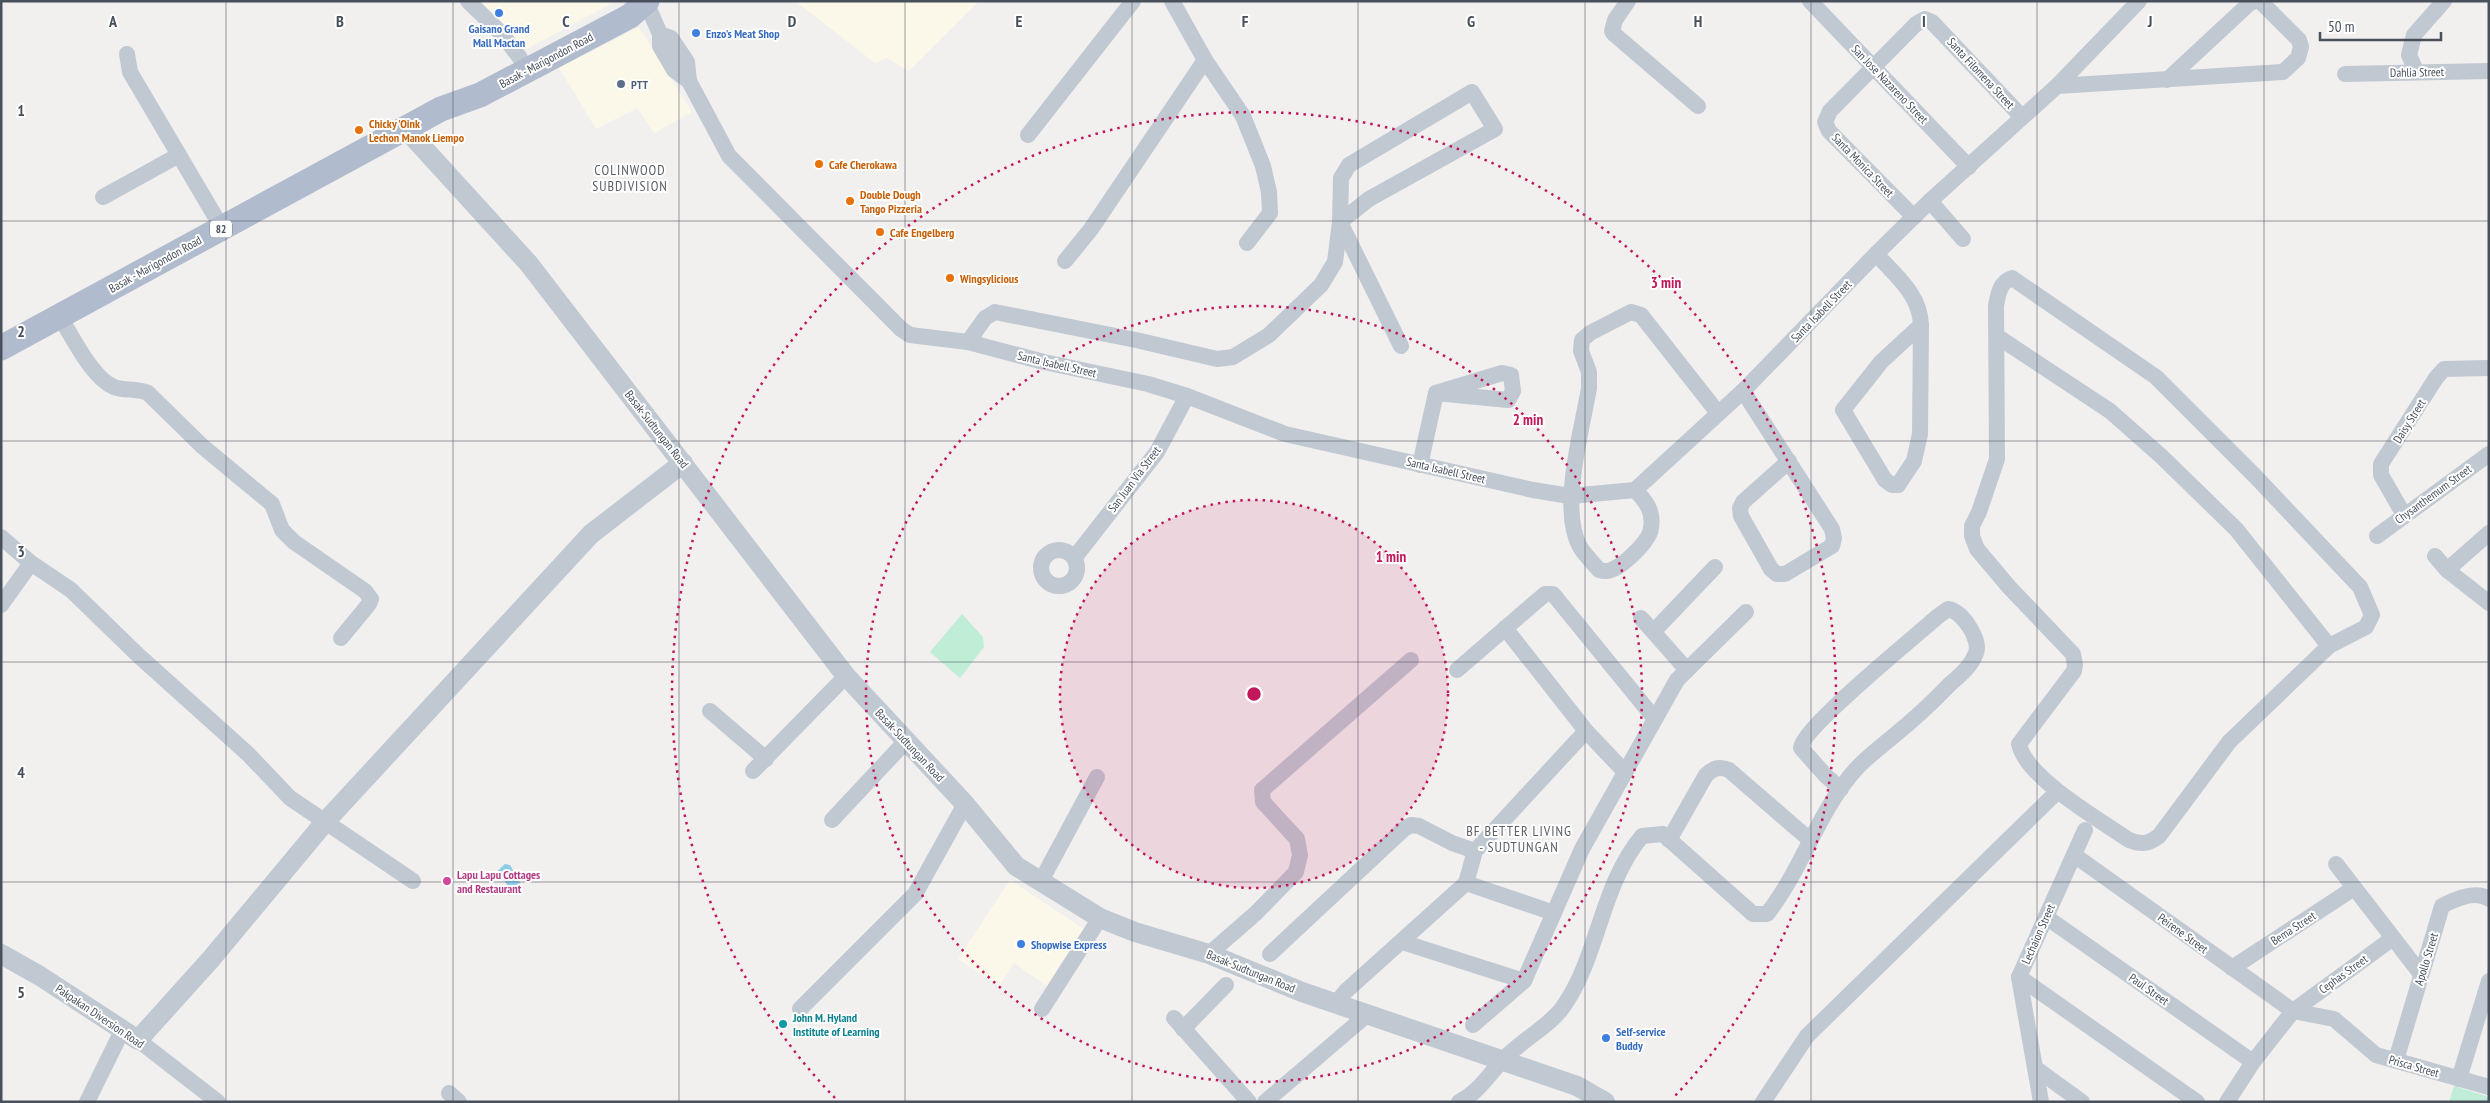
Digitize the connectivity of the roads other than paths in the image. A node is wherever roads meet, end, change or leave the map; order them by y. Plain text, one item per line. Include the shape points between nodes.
1 (468, 1) edge
2 (646, 1) edge
3 (1133, 1) edge
4 (1172, 1) edge
5 (1628, 1) edge
6 (1810, 1) edge
7 (2139, 1) edge
8 (2255, 1) edge
9 (2260, 1) edge
10 (2444, 1) edge
11 (127, 54) dead end
12 (520, 58) junction
13 (1205, 60) junction
14 (1874, 67) junction
15 (2416, 71) junction
16 (2489, 71) edge
17 (2344, 74) dead end
18 (2167, 80) junction
19 (2057, 86) junction
20 (1698, 106) dead end
21 (441, 109) junction
22 (2022, 117) junction
23 (405, 128) junction
24 (1028, 135) dead end
25 (179, 155) junction
26 (1969, 167) junction
27 (103, 196) dead end
28 (1930, 201) junction
29 (1914, 217) junction
30 (1340, 222) junction
31 (222, 228) junction
32 (1963, 239) dead end
33 (1247, 243) dead end
34 (1876, 254) junction
35 (1065, 261) dead end
36 (60, 317) junction
37 (1921, 325) junction
38 (1998, 338) junction
39 (968, 342) junction
40 (1401, 346) dead end
41 (1, 348) edge
42 (2489, 368) edge
43 (1743, 391) junction
44 (1436, 393) dead end
45 (1187, 396) junction
46 (1718, 413) junction
47 (2489, 454) edge
48 (1789, 461) junction
49 (683, 463) junction
50 (1420, 464) junction
51 (1636, 490) junction
52 (1570, 496) junction
53 (2404, 515) junction
54 (2489, 533) edge
55 (2377, 536) dead end
56 (1, 537) edge
57 (2435, 556) dead end
58 (1074, 557) dead end
59 (31, 563) junction
60 (1715, 567) dead end
61 (2447, 570) junction
62 (2489, 603) edge
63 (1, 605) edge
64 (1746, 612) dead end
65 (1641, 618) dead end
66 (1505, 628) junction
67 (1654, 631) junction
68 (341, 638) dead end
69 (2329, 646) junction
70 (1411, 660) dead end
71 (1457, 670) dead end
72 (1686, 670) junction
73 (846, 676) junction
74 (710, 711) dead end
75 (1655, 719) junction
76 (1586, 731) junction
77 (906, 741) junction
78 (766, 759) junction
79 (753, 772) dead end
80 (1625, 772) junction
81 (1097, 777) dead end
82 (1841, 789) junction
83 (2057, 792) junction
84 (965, 804) junction
85 (832, 820) dead end
86 (325, 822) junction
87 (2085, 830) dead end
88 (1669, 840) junction
89 (1810, 840) junction
90 (1474, 851) junction
91 (2074, 855) junction
92 (2336, 864) dead end
93 (414, 881) dead end
94 (1041, 882) junction
95 (1466, 883) junction
96 (2354, 888) junction
97 (2489, 900) edge
98 (1554, 913) junction
99 (2046, 917) junction
100 (1100, 918) junction
101 (2394, 938) junction
102 (1402, 942) junction
103 (1, 954) edge
104 (1209, 954) junction
105 (1270, 954) dead end
106 (2232, 968) junction
107 (2421, 974) junction
108 (2019, 977) junction
109 (1524, 981) junction
110 (2489, 981) edge
111 (1226, 985) dead end
112 (1336, 1003) junction
113 (800, 1009) dead end
114 (1042, 1009) dead end
115 (2293, 1011) junction
116 (1368, 1014) junction
117 (1473, 1025) dead end
118 (131, 1034) junction
119 (1503, 1060) junction
120 (2396, 1060) junction
121 (2253, 1062) junction
122 (2035, 1068) junction
123 (2459, 1079) junction
124 (2489, 1087) edge
125 (1462, 1101) edge
126 (1602, 1101) edge
127 (87, 1102) edge
128 (218, 1102) edge
129 (1249, 1102) edge
130 (1265, 1102) edge
131 (1763, 1102) edge
132 (2041, 1102) edge
133 (2082, 1102) edge
134 (2197, 1102) edge
135 (2227, 1102) edge

1 - 12 street via 502,34
2 - 12 main road, Basak - Marigondon Road / 82 via 624,4
2 - 21 main road, Basak - Marigondon Road / 82 via 630,16 480,95
2 - 39 street, Santa Isabell Street via 660,34 672,38 686,62 689,81 729,156 901,329 910,334
3 - 24 street
4 - 13 street
5 - 20 street via 1615,20 1612,31
6 - 14 street, San Jose Nazareno Street
7 - 19 street, Santa Isabell Street
8 - 18 street
9 - 18 street via 2301,47 2298,58 2284,72
10 - 15 street via 2414,36 2409,55
11 - 25 street via 130,72
12 - 21 main road, Basak - Marigondon Road / 82 via 474,81
13 - 33 street via 1242,116 1265,175 1270,213
13 - 35 street via 1091,229
14 - 22 street, Santa Filomena Street via 1916,24 1925,19 1932,22
14 - 26 street, San Jose Nazareno Street
14 - 29 street, Santa Monica Street via 1830,111 1826,122 1829,131
15 - 16 street, Dahlia Street
15 - 17 street, Dahlia Street
18 - 19 street
19 - 22 street, Santa Isabell Street
21 - 23 main road, Basak - Marigondon Road / 82
22 - 26 street, Santa Isabell Street
23 - 31 main road, Basak - Marigondon Road / 82
23 - 49 street, Basak-Sudtungan Road via 529,264
25 - 27 street
25 - 31 street
26 - 28 street, Santa Isabell Street
28 - 29 street, Santa Isabell Street
28 - 32 street
29 - 34 street, Santa Isabell Street
30 - 30 street via 1369,199 1495,129 1472,92 1349,165 1340,178
30 - 39 street via 1336,262 1321,286 1269,335 1233,358 1218,359 995,312 985,318
30 - 40 street
31 - 36 main road, Basak - Marigondon Road / 82
34 - 37 street via 1910,290 1921,311
34 - 43 street, Santa Isabell Street
36 - 41 main road, Basak - Marigondon Road / 82
36 - 68 street via 100,378 114,387 138,389 148,394 202,446 272,504 282,530 294,542 365,591 371,599 369,604
37 - 37 street via 1920,434 1914,461 1898,485 1892,485 1885,480 1843,410 1881,362
38 - 69 street via 2110,411 2161,456 2236,529
38 - 69 street via 1996,306 2000,288 2012,278 2156,377 2360,587 2372,615 2366,627
38 - 83 street via 1997,459 1972,526 1972,536 1977,549 2009,587 2073,654 2074,671 2019,744 2020,753 2027,762
39 - 45 street, Santa Isabell Street
42 - 53 street, Daisy Street via 2444,369 2381,464 2382,475
43 - 46 street, Santa Isabell Street
43 - 48 street
44 - 50 street
45 - 50 street, Santa Isabell Street via 1285,434
45 - 58 street, San Juan Via Street via 1157,452
46 - 51 street, Santa Isabell Street
46 - 52 street via 1641,314 1631,312 1590,333 1582,340 1581,351 1589,372 1589,388
47 - 53 street, Chysanthemum Street
48 - 48 street via 1832,529 1834,538 1832,546 1785,574 1777,574 1771,569 1740,508
49 - 73 street, Basak-Sudtungan Road
49 - 86 street via 591,534
50 - 52 street, Santa Isabell Street
51 - 52 street, Santa Isabell Street
51 - 52 street via 1647,503 1652,530 1631,556 1609,571 1599,570 1580,546
53 - 55 street, Chysanthemum Street
54 - 61 street
56 - 59 street
57 - 61 street
59 - 63 street
59 - 86 street via 71,590 248,754 290,798
60 - 67 street
61 - 62 street
64 - 72 street
65 - 67 street
66 - 71 street
66 - 75 street via 1545,594 1553,594
66 - 76 street
67 - 72 street
69 - 83 street via 2229,742 2159,836 2149,843 2129,840
70 - 104 street via 1262,790 1263,802 1297,839 1300,855 1296,872
72 - 75 street
73 - 77 street, Basak-Sudtungan Road
73 - 78 street
74 - 78 street
75 - 80 street
76 - 80 street
76 - 90 street
77 - 84 street, Basak-Sudtungan Road
77 - 85 street
78 - 79 street
80 - 98 street via 1582,849
81 - 94 street
82 - 82 street via 1801,748 1802,742 1820,719 1937,617 1948,609 1952,610 1966,623 1976,643 1977,652 1970,666 1856,769
82 - 89 street
83 - 131 street via 1807,1036
84 - 94 street, Basak-Sudtungan Road via 1016,866
84 - 113 street via 915,894
86 - 93 street
86 - 118 street via 210,959
87 - 91 street, Lechaion Street
88 - 89 street via 1706,775 1722,767
88 - 89 street via 1753,914 1768,914
88 - 119 street via 1663,834 1642,836 1614,881 1578,980 1562,1009
90 - 95 street
90 - 105 street via 1411,825
91 - 99 street, Lechaion Street
91 - 106 street, Peirene Street
92 - 96 street
94 - 100 street, Basak-Sudtungan Road
95 - 98 street
95 - 102 street
96 - 101 street
96 - 106 street, Bema Street
97 - 107 street, Apollo Street via 2484,896 2462,897 2442,906
98 - 109 street
99 - 108 street, Lechaion Street
99 - 121 street, Paul Street
100 - 104 street, Basak-Sudtungan Road
100 - 114 street
101 - 107 street
101 - 115 street, Cephas Street
102 - 109 street
102 - 112 street
103 - 118 street, Pakpakan Diversion Road
104 - 112 street, Basak-Sudtungan Road
106 - 115 street, Peirene Street
107 - 120 street, Apollo Street
108 - 122 street, Lechaion Street
108 - 134 street
109 - 117 street
110 - 123 street
111 - 129 street via 1178,1023
112 - 116 street, Basak-Sudtungan Road
115 - 120 street, Prisca Street via 2334,1018 2376,1055
115 - 121 street
116 - 119 street, Basak-Sudtungan Road
116 - 130 street
118 - 127 street
118 - 128 street, Pakpakan Diversion Road
119 - 125 street via 1491,1076
119 - 126 street, Basak-Sudtungan Road via 1577,1086
120 - 123 street, Prisca Street
121 - 135 street
122 - 132 street, Lechaion Street
122 - 133 street
123 - 124 street, Prisca Street

